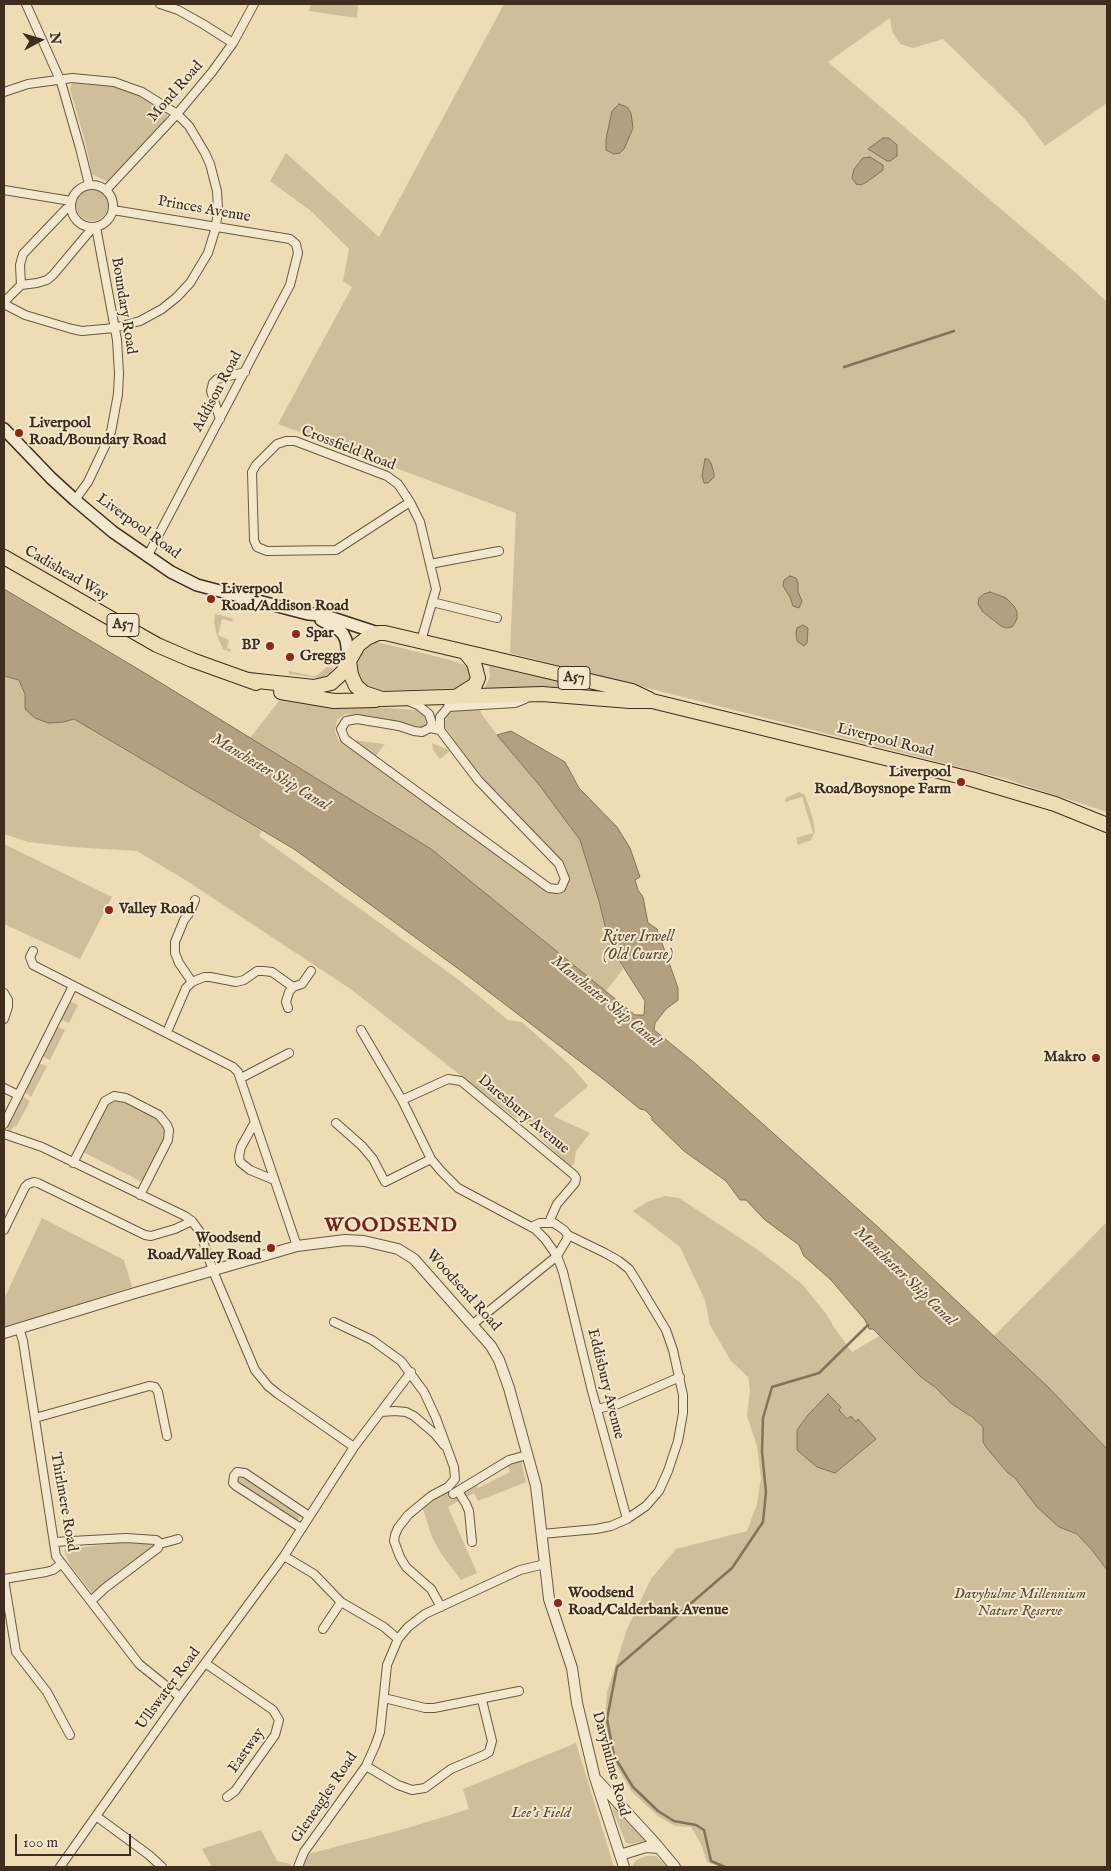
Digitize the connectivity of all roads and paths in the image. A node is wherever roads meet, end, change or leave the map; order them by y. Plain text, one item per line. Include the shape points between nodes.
1 (26, 4) edge
2 (160, 4) edge
3 (254, 4) edge
4 (178, 7) edge
5 (233, 43) junction
6 (60, 79) junction
7 (4, 92) edge
8 (177, 114) junction
9 (89, 184) junction
10 (4, 190) edge
11 (106, 190) junction
12 (71, 204) junction
13 (113, 210) junction
14 (94, 227) junction
15 (216, 227) junction
16 (290, 239) joint
17 (21, 284) junction
18 (4, 303) edge
19 (114, 328) junction
20 (244, 372) junction
21 (220, 419) junction
22 (4, 429) edge
23 (75, 500) junction
24 (410, 502) junction
25 (499, 551) dead end
26 (4, 557) edge
27 (147, 557) junction
28 (430, 564) junction
29 (432, 602) junction
30 (308, 614) junction
31 (497, 618) dead end
32 (378, 633) junction
33 (422, 641) junction
34 (465, 652) junction
35 (350, 662) junction
36 (248, 680) junction
37 (542, 694) junction
38 (458, 696) junction
39 (382, 699) junction
40 (402, 699) junction
41 (652, 700) junction
42 (448, 707) junction
43 (430, 728) junction
44 (440, 730) junction
45 (1107, 825) edge
46 (195, 900) dead end
47 (190, 912) junction
48 (199, 914) dead end
49 (33, 951) dead end
50 (311, 971) dead end
51 (192, 982) junction
52 (73, 986) junction
53 (293, 987) junction
54 (4, 993) edge
55 (288, 1008) dead end
56 (4, 1019) edge
57 (361, 1030) dead end
58 (167, 1032) junction
59 (289, 1053) dead end
60 (240, 1078) junction
61 (4, 1088) edge
62 (18, 1095) junction
63 (402, 1100) junction
64 (255, 1122) junction
65 (4, 1124) edge
66 (336, 1124) dead end
67 (4, 1134) edge
68 (431, 1159) junction
69 (73, 1163) junction
70 (274, 1180) junction
71 (140, 1194) junction
72 (192, 1221) junction
73 (549, 1222) junction
74 (531, 1227) junction
75 (4, 1230) edge
76 (568, 1235) junction
77 (297, 1246) junction
78 (557, 1256) junction
79 (213, 1271) junction
80 (334, 1322) dead end
81 (473, 1324) junction
82 (19, 1328) junction
83 (4, 1333) edge
84 (411, 1372) junction
85 (680, 1377) junction
86 (597, 1409) junction
87 (381, 1412) junction
88 (35, 1418) junction
89 (167, 1436) dead end
90 (354, 1447) junction
91 (449, 1451) junction
92 (527, 1455) junction
93 (309, 1516) junction
94 (627, 1519) junction
95 (302, 1528) junction
96 (542, 1534) junction
97 (178, 1539) dead end
98 (54, 1542) junction
99 (472, 1542) dead end
100 (160, 1544) junction
101 (284, 1556) junction
102 (61, 1564) junction
103 (545, 1564) junction
104 (4, 1579) edge
105 (91, 1601) junction
106 (341, 1602) junction
107 (441, 1607) junction
108 (323, 1629) dead end
109 (398, 1639) junction
110 (205, 1663) junction
111 (572, 1668) joint
112 (519, 1691) dead end
113 (180, 1697) junction
114 (384, 1698) junction
115 (482, 1700) junction
116 (70, 1735) dead end
117 (366, 1766) junction
118 (595, 1778) junction
119 (227, 1797) dead end
120 (96, 1816) junction
121 (659, 1848) junction
122 (620, 1854) junction
123 (60, 1867) edge
124 (162, 1867) edge
125 (298, 1867) edge
126 (624, 1867) edge
127 (675, 1867) edge

1 - 6 street
2 - 4 street
3 - 5 street, Mond Road
4 - 5 street
5 - 8 street, Mond Road
6 - 7 street
6 - 8 street via 92,79 122,84 142,92
6 - 9 street
8 - 11 street, Mond Road
8 - 15 street via 189,126 210,164 217,191
9 - 11 street
9 - 12 street via 74,193
10 - 12 street
11 - 13 street via 113,202
12 - 14 street via 77,221
12 - 17 street via 23,254
13 - 14 street via 104,224
13 - 15 street, Princes Avenue
14 - 17 street via 47,280
14 - 19 street, Boundary Road
15 - 16 street, Princes Avenue
15 - 19 street via 203,264 177,297 162,310 140,321
16 - 20 street, Addison Road via 298,253 294,274
17 - 18 street
18 - 19 street via 25,315 72,329
19 - 23 street, Boundary Road via 119,373 111,432 96,467
20 - 21 street, Addison Road
20 - 21 street via 213,383 211,391
21 - 27 street, Addison Road
22 - 23 main road, Liverpool Road
23 - 27 main road, Liverpool Road
24 - 24 street, Crossfield Road via 336,550 267,551 257,547 254,540 252,472 277,444 295,441 387,476 398,484
24 - 28 street, Crossfield Road via 420,522
25 - 28 street
26 - 36 highway, Cadishead Way / A57 via 157,645
27 - 30 main road, Liverpool Road via 197,584
28 - 29 street, Crossfield Road via 436,588
29 - 31 street
29 - 33 street, Crossfield Road
30 - 32 main road, Liverpool Road via 323,615
30 - 35 main road, Liverpool Road via 339,630 346,640
32 - 33 highway, A57
32 - 35 highway, A57 via 358,645
33 - 34 highway, A57
34 - 38 highway via 474,663 478,678 471,689
34 - 41 highway, Liverpool Road / A57 via 632,691
35 - 36 highway, Cadishead Way / A57 via 338,678 322,686
35 - 39 highway, A57 via 356,686 364,694
36 - 39 highway, Cadishead Way / A57 via 282,692 321,699
37 - 38 highway, Liverpool Road / A57
37 - 41 highway, Liverpool Road / A57
37 - 42 street via 515,702
38 - 40 highway, A57
38 - 42 street
39 - 40 highway, A57
40 - 43 street via 418,705 429,714
41 - 45 highway, Liverpool Road / A57 via 971,779 1055,804
42 - 44 street via 440,717
43 - 44 street
43 - 44 street via 422,732 357,720 346,721 341,729 345,739 549,888 561,888 565,879 558,864 478,780
46 - 47 street
47 - 48 street
47 - 51 street via 175,942 175,953
49 - 52 street via 30,957 34,965
50 - 53 street via 302,984
51 - 53 street via 210,977 236,982 263,971 272,972
51 - 58 street via 186,988
52 - 58 street
52 - 62 street
53 - 55 street via 286,997
54 - 56 street via 8,1001
57 - 63 street, Eddisbury Avenue
58 - 60 street via 233,1067
59 - 60 street
60 - 64 street
61 - 62 street
62 - 65 street
63 - 68 street, Eddisbury Avenue
63 - 73 street, Daresbury Avenue via 448,1079 461,1081 576,1178 557,1204
64 - 70 street
64 - 70 street via 241,1147 240,1162
66 - 68 street via 373,1159 385,1182
67 - 69 street via 42,1147
68 - 74 street, Eddisbury Avenue via 458,1188
69 - 71 street
69 - 71 street via 105,1101 114,1096 126,1098 159,1115 169,1130 168,1140
70 - 77 street
71 - 72 street
72 - 75 street via 175,1229 145,1235 34,1182 25,1188
72 - 79 street via 200,1232
73 - 74 street
73 - 76 street via 560,1226
74 - 78 street, Eddisbury Avenue via 545,1238
76 - 78 street
76 - 85 street via 605,1252 629,1269 666,1330
77 - 79 street, Woodsend Road
77 - 81 street, Woodsend Road via 345,1240 398,1249 414,1259
78 - 81 street
78 - 86 street, Eddisbury Avenue
79 - 82 street, Woodsend Road
79 - 90 street via 255,1370 278,1394
80 - 84 street via 372,1340
81 - 92 street, Woodsend Road via 500,1360
82 - 83 street, Woodsend Road
82 - 88 street, Thirlmere Road
84 - 87 street, Ullswater Road
84 - 91 street via 424,1392
85 - 86 street via 618,1404
85 - 94 street via 683,1413 668,1471 646,1506
86 - 94 street, Eddisbury Avenue
87 - 90 street, Ullswater Road
87 - 91 street via 395,1410 414,1416
88 - 89 street via 149,1386 158,1392
88 - 98 street, Thirlmere Road
90 - 93 street, Ullswater Road
91 - 107 street via 455,1479 408,1514 394,1535 396,1548 406,1567 431,1589
92 - 96 street, Woodsend Road via 536,1486
92 - 99 street via 509,1460 455,1493 466,1504 466,1526
93 - 95 street, Ullswater Road
93 - 95 street via 245,1473 237,1472 234,1476 236,1486
94 - 96 street via 596,1529
95 - 101 street, Ullswater Road
96 - 103 street, Woodsend Road
97 - 100 street
98 - 100 street via 126,1538 156,1540
98 - 102 street, Thirlmere Road
100 - 105 street
101 - 106 street via 314,1574
101 - 110 street, Ullswater Road
102 - 104 street via 46,1572
102 - 105 street, Thirlmere Road
103 - 107 street, Gleneagles Road via 520,1570
103 - 111 street, Woodsend Road via 549,1599
104 - 116 street via 16,1652 47,1692
105 - 113 street, Thirlmere Road via 139,1664
106 - 108 street
106 - 109 street
107 - 109 street, Gleneagles Road via 417,1619
109 - 114 street, Gleneagles Road via 387,1665
110 - 113 street, Ullswater Road
110 - 119 street, Eastway via 273,1710 279,1720 276,1735 235,1792
111 - 118 street, Davyhulme Road
112 - 115 street
113 - 120 street, Ullswater Road
114 - 115 street via 425,1708
114 - 117 street, Gleneagles Road via 380,1732
115 - 117 street via 492,1741 489,1752 484,1755 418,1790 398,1785
117 - 125 street, Gleneagles Road via 304,1852
118 - 121 street
118 - 122 street, Davyhulme Road
120 - 123 street, Ullswater Road
120 - 124 street
121 - 122 street via 646,1847
121 - 127 street
122 - 126 street, Davyhulme Road

